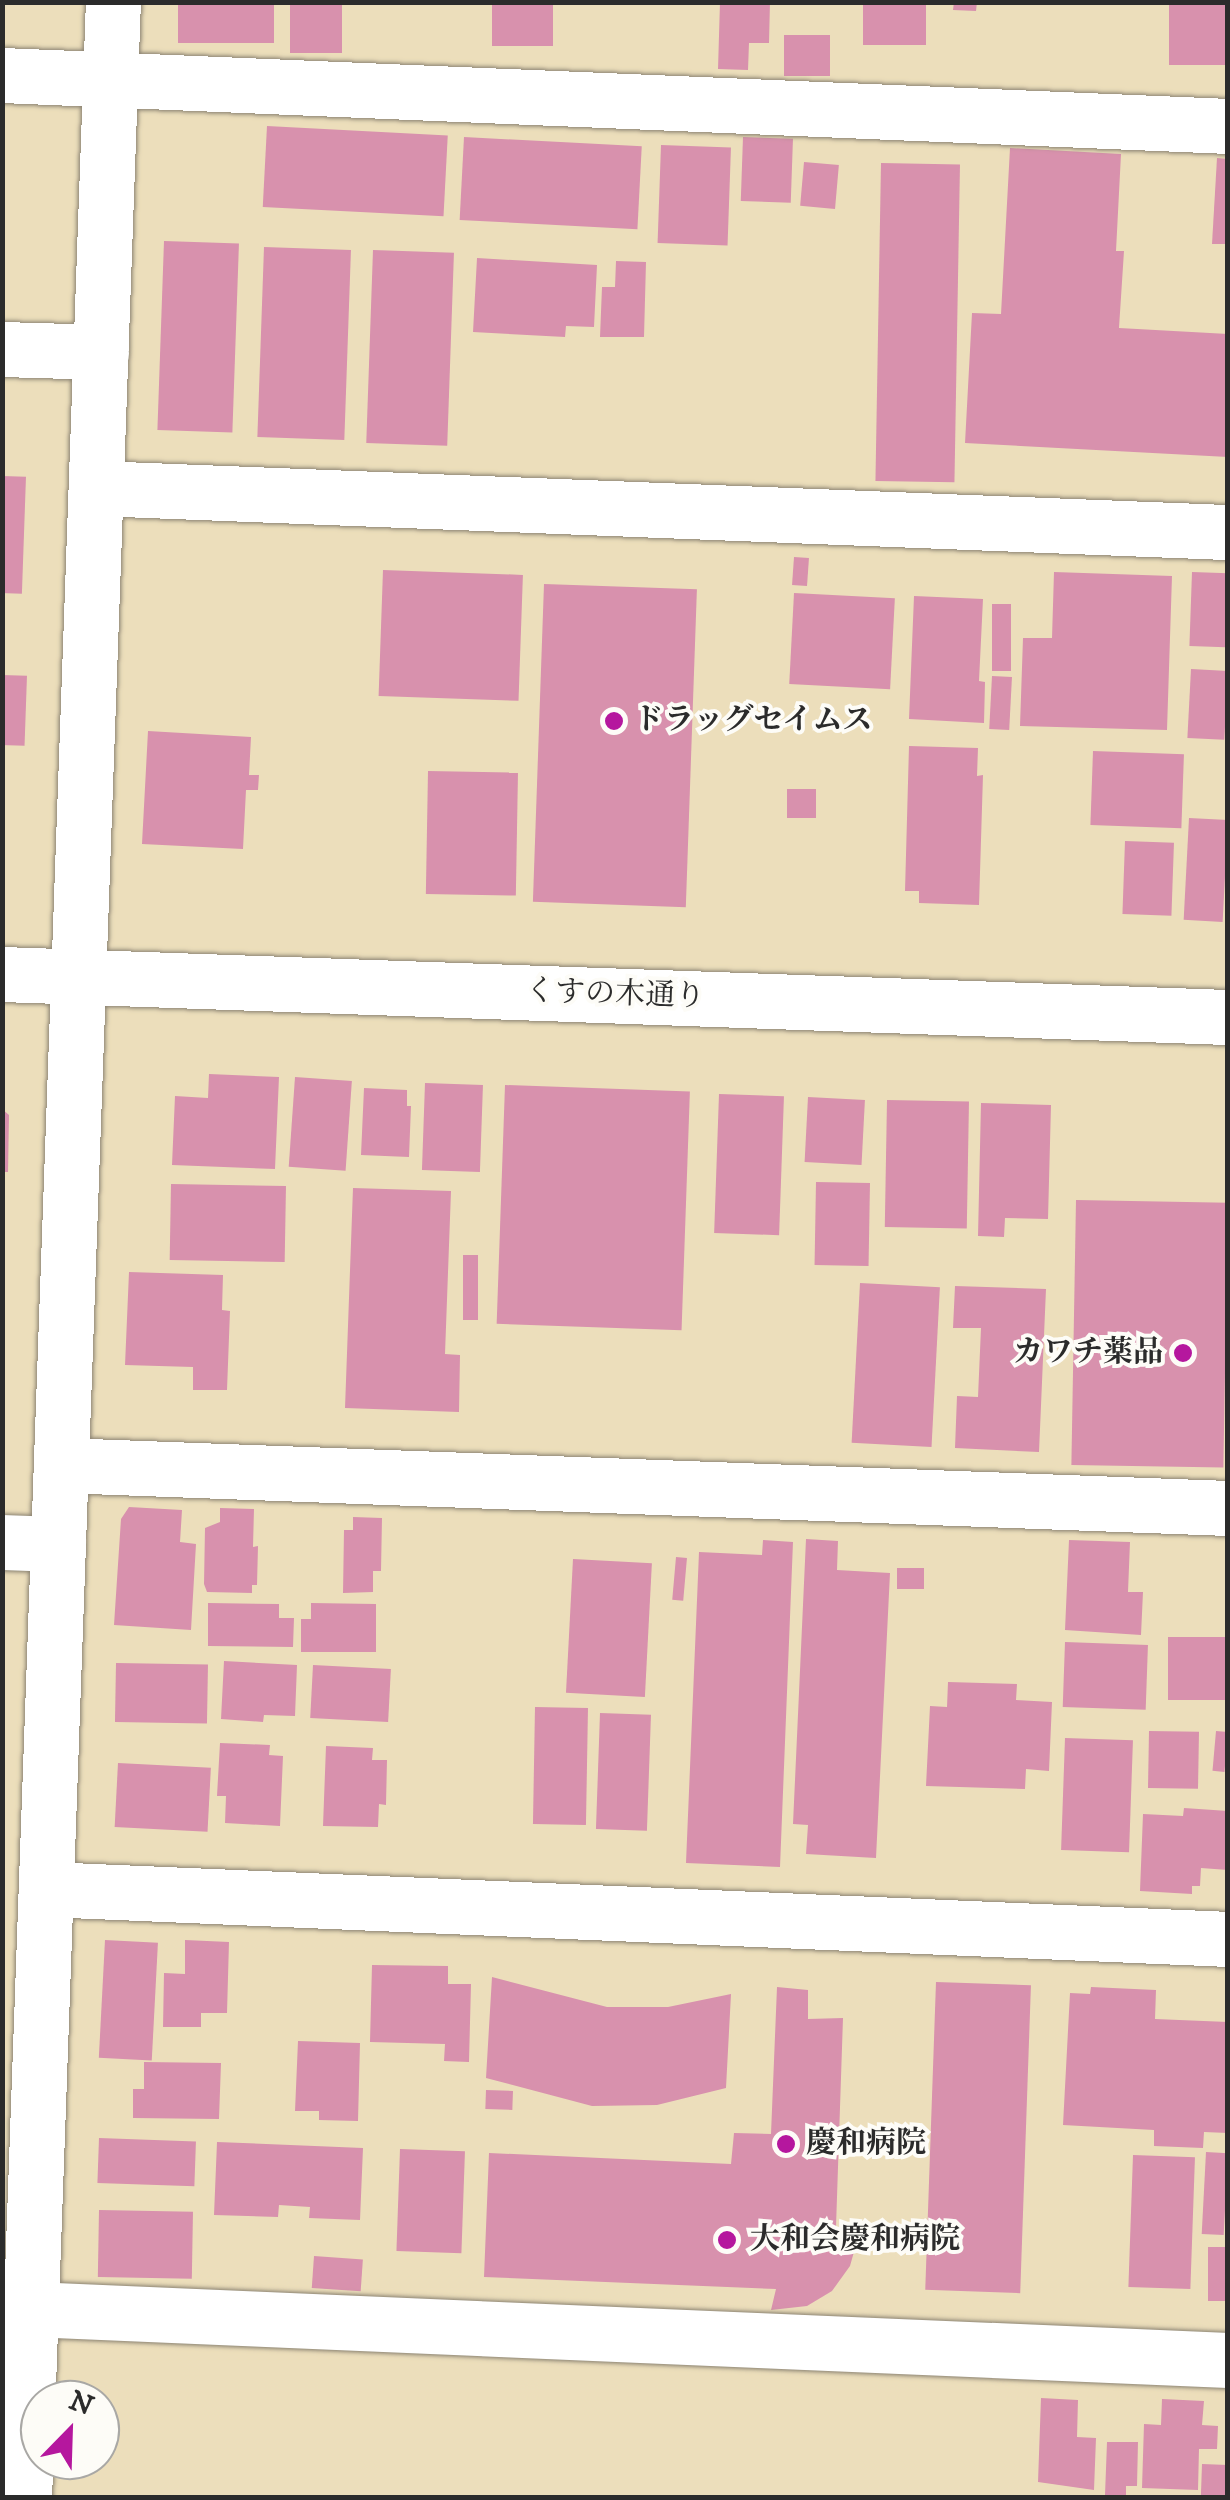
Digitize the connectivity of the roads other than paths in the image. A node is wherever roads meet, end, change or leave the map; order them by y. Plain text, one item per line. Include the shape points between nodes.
1 (113, 2) edge
2 (2, 76) edge
3 (110, 81) junction
4 (1228, 126) edge
5 (2, 349) edge
6 (101, 352) junction
7 (96, 488) junction
8 (1228, 532) edge
9 (2, 974) edge
10 (78, 976) junction
11 (1228, 1017) edge
12 (61, 1465) junction
13 (1228, 1508) edge
14 (2, 1542) edge
15 (58, 1544) junction
16 (46, 1889) junction
17 (1228, 1939) edge
18 (17, 2307) edge
19 (1228, 2360) edge
20 (24, 2498) edge

1 - 3 street
2 - 3 street
3 - 4 street
3 - 6 street
5 - 6 street
6 - 7 street
7 - 8 street
7 - 10 street
9 - 10 street, くすの木通り
10 - 11 street, くすの木通り
10 - 12 street
12 - 13 street
12 - 15 street
14 - 15 street
15 - 16 street
16 - 17 street
16 - 18 street
18 - 19 street
18 - 20 street

